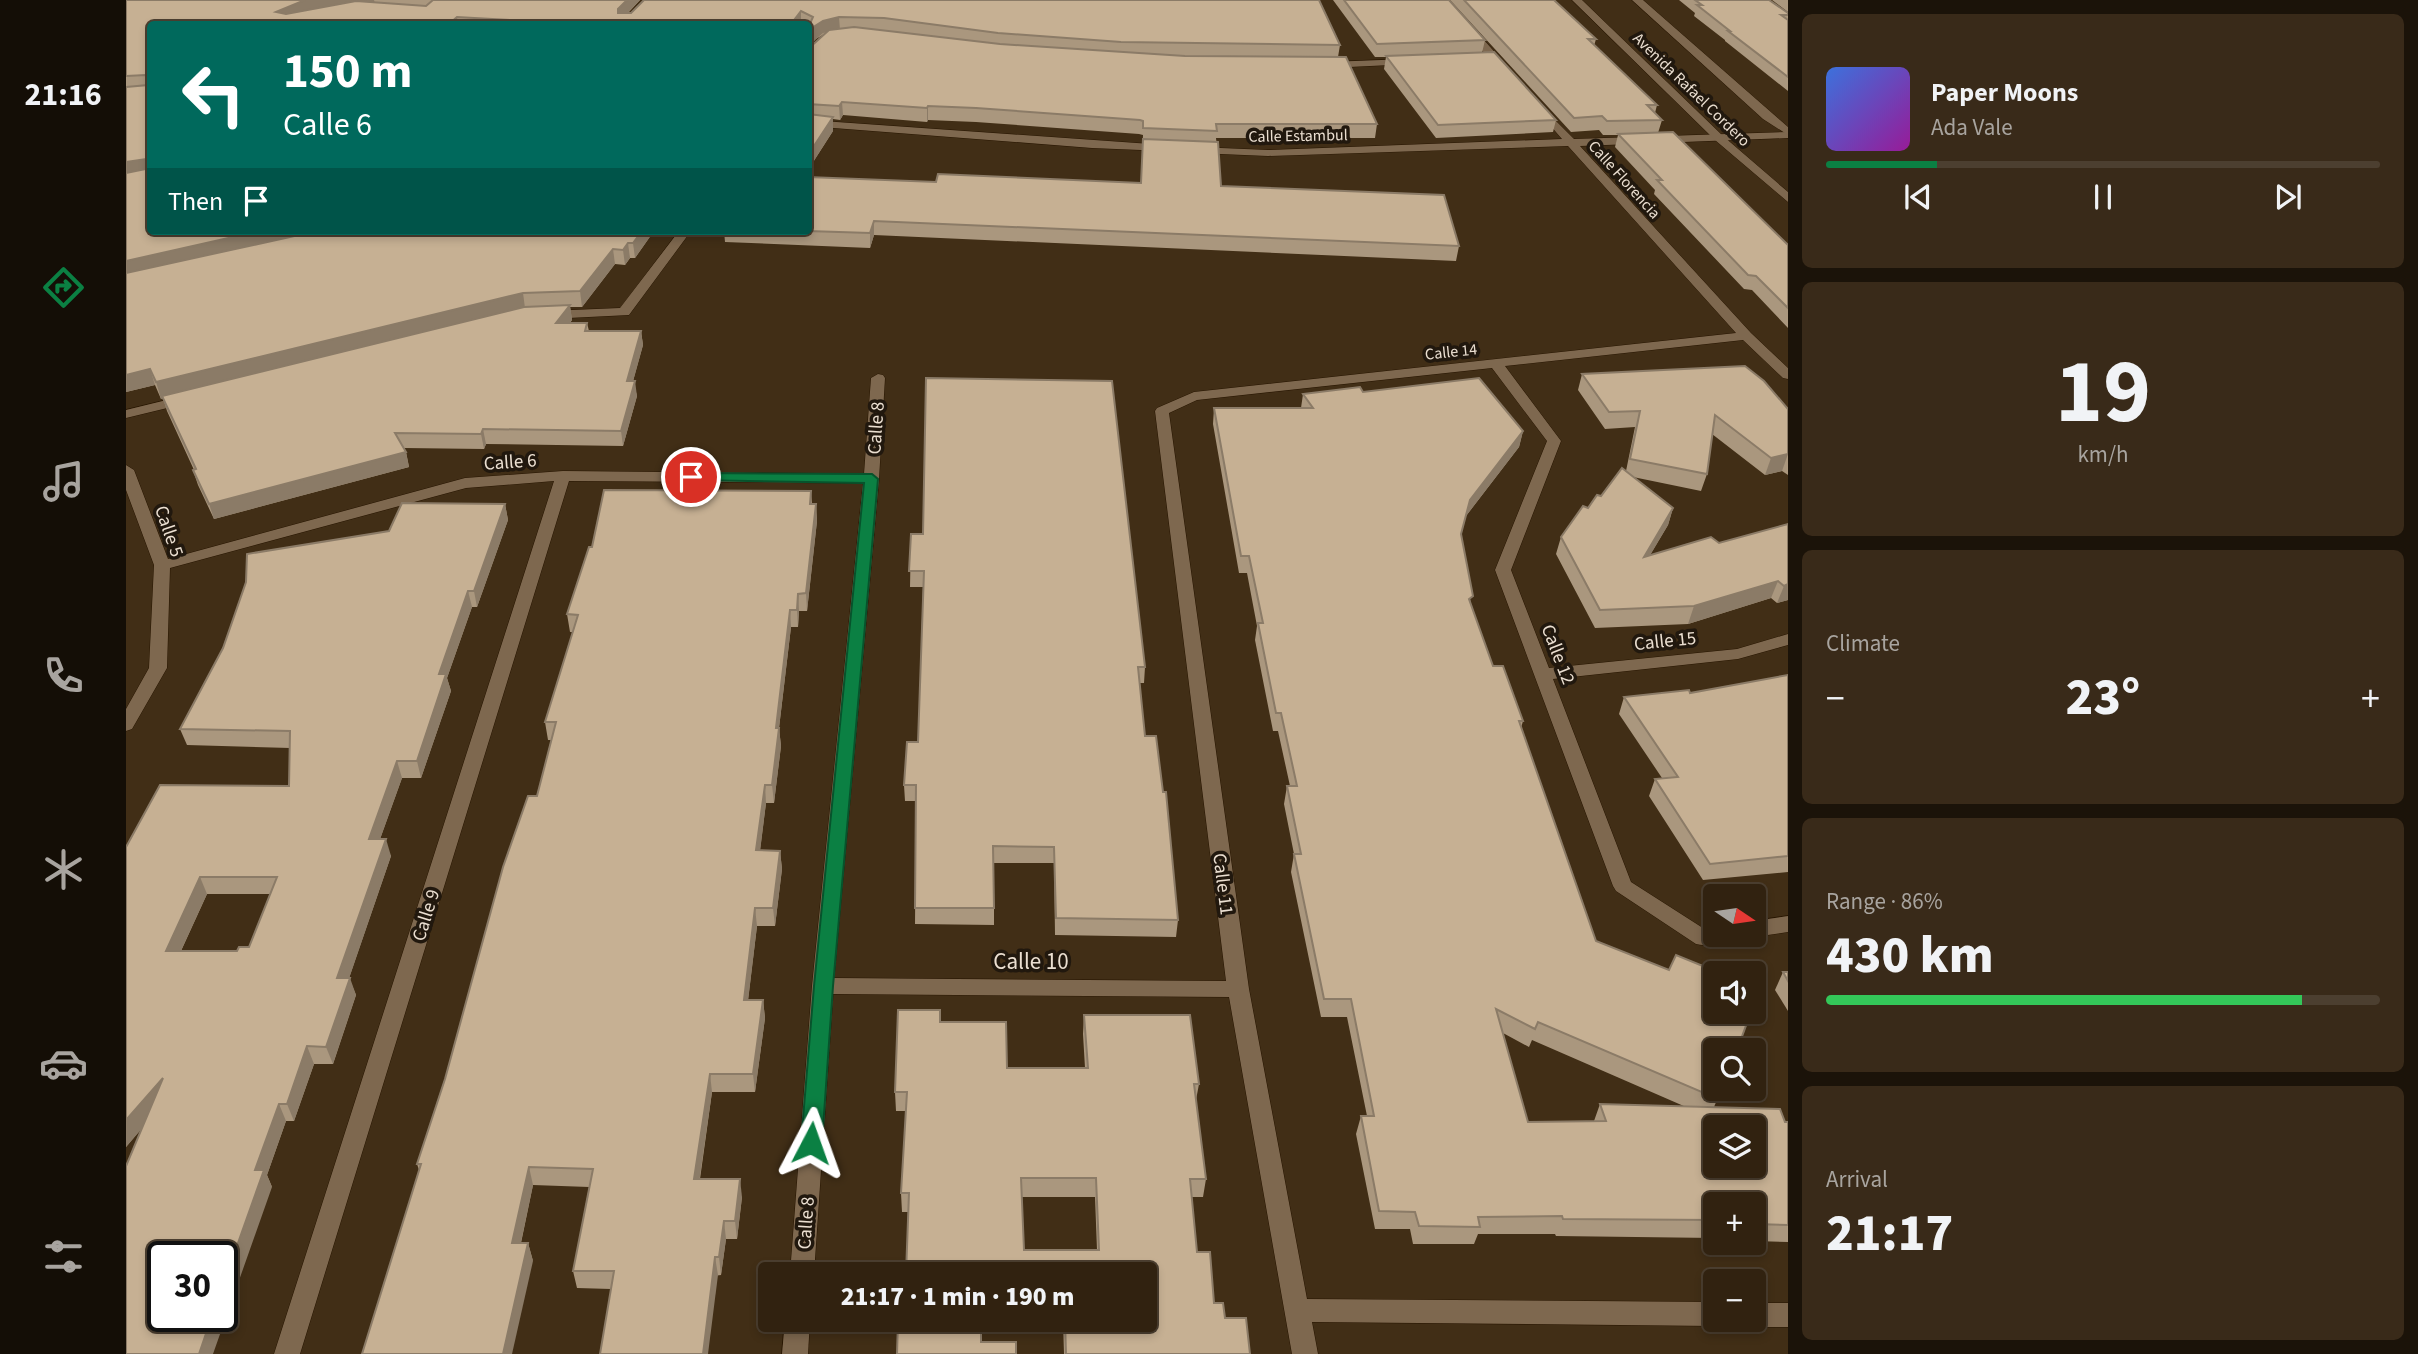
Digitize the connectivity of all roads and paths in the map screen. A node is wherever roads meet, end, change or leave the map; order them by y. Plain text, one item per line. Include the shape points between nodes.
1 (1443, 0) edge
2 (1577, 0) edge
3 (1637, 0) edge
4 (1482, 59) edge
5 (1496, 59) junction
6 (1416, 62) edge
7 (1313, 65) edge
8 (1511, 75) edge
9 (1536, 104) edge
10 (812, 123) edge
11 (1788, 134) edge
12 (1719, 138) junction
13 (1573, 145) junction
14 (1173, 149) edge
15 (1187, 149) edge
16 (1788, 198) edge
17 (682, 235) edge
18 (539, 315) edge
19 (1746, 336) junction
20 (1496, 364) junction
21 (1788, 375) edge
22 (878, 378) dead end
23 (206, 394) edge
24 (1163, 411) joint
25 (126, 414) edge
26 (126, 470) edge
27 (563, 476) junction
28 (872, 479) junction
29 (162, 565) junction
30 (1788, 639) edge
31 (1544, 674) junction
32 (126, 725) edge
33 (1788, 924) edge
34 (1766, 927) edge
35 (1703, 930) edge
36 (823, 986) junction
37 (1238, 989) junction
38 (803, 1262) edge
39 (1298, 1310) junction
40 (1703, 1314) edge
41 (1766, 1315) edge
42 (1788, 1315) edge
43 (797, 1332) edge
44 (288, 1354) edge
45 (796, 1354) edge
46 (1305, 1354) edge

1 - 5 street
2 - 12 street, Avenida Rafael Cordero
3 - 11 street, Avenida Rafael Cordero
4 - 5 street
5 - 8 street
6 - 7 street
9 - 13 street, Calle Florencia
10 - 14 street
11 - 12 street, Calle Estambul
12 - 13 street, Calle Estambul
12 - 16 street, Avenida Rafael Cordero
13 - 15 street, Calle Estambul via 1268,153
13 - 19 street, Calle Florencia
17 - 18 street via 624,312
19 - 20 street, Calle 14
19 - 21 street, Calle Florencia
20 - 24 street, Calle 14 via 1194,396
20 - 31 street, Calle 12 via 1554,441 1503,570
22 - 28 street, Calle 8
23 - 25 street
24 - 37 street, Calle 11
26 - 29 street, Calle 5
27 - 28 street, Calle 6
27 - 29 street, Calle 6 via 465,483
27 - 44 street, Calle 9
28 - 36 street, Calle 8
29 - 32 street, Calle 5 via 158,668
30 - 31 street, Calle 15 via 1738,654
31 - 35 street, Calle 12 via 1623,886
33 - 34 street
36 - 37 street, Calle 10
36 - 38 street, Calle 8
37 - 39 street, Calle 11
39 - 40 street
39 - 46 street, Calle 11
41 - 42 street
43 - 45 street

